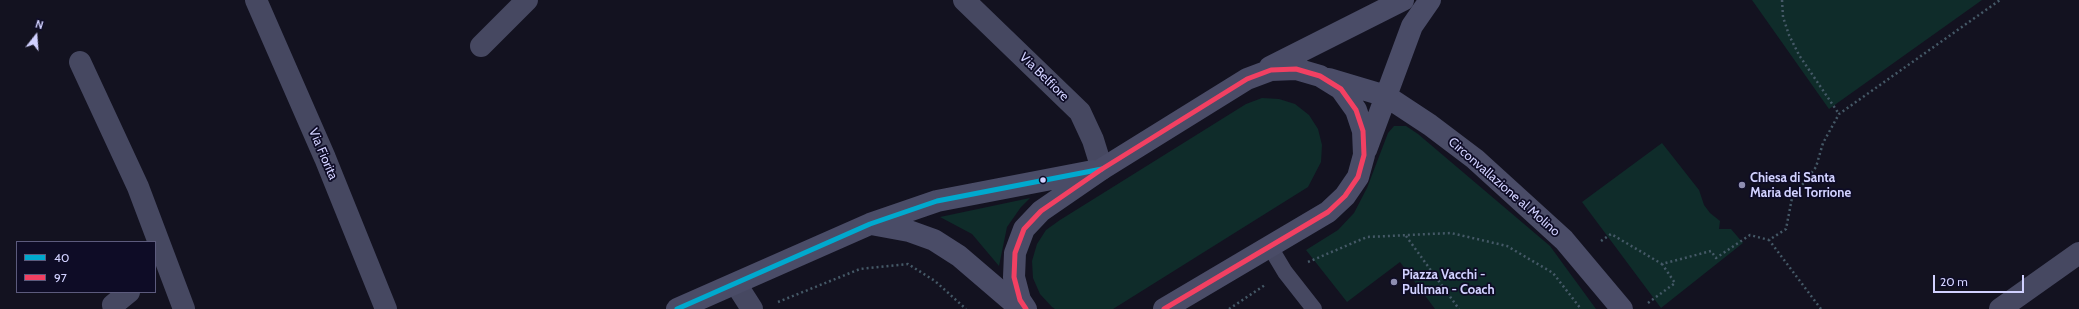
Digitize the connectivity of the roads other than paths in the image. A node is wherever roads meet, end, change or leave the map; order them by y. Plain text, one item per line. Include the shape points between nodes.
1 (256, 0) edge
2 (527, 0) edge
3 (964, 0) edge
4 (1403, 0) edge
5 (1430, 0) edge
6 (481, 46) dead end
7 (80, 62) dead end
8 (1320, 76) junction
9 (1247, 79) junction
10 (1386, 96) junction
11 (1364, 155) junction
12 (1102, 169) junction
13 (870, 224) junction
14 (153, 241) edge
15 (1270, 247) junction
16 (156, 253) edge
17 (2079, 253) edge
18 (163, 279) edge
19 (736, 284) junction
20 (128, 293) edge
21 (114, 309) edge
22 (184, 309) edge
23 (386, 309) edge
24 (677, 309) edge
25 (752, 309) edge
26 (1021, 309) edge
27 (1026, 309) edge
28 (1164, 309) edge
29 (1314, 309) edge
30 (1622, 309) edge
31 (2000, 309) edge

1 - 23 street, Via Fiorita via 325,158
2 - 6 street
3 - 12 street, Via Belfiore via 1080,112 1093,140
4 - 9 street
5 - 10 street via 1412,26
7 - 14 street via 138,186
8 - 9 street via 1296,69 1271,70
8 - 10 street, Circonvallazione al Molino
8 - 11 street via 1341,89 1356,110 1363,131
9 - 12 street
10 - 11 street
10 - 30 street, Circonvallazione al Molino via 1475,159 1564,240
11 - 15 street via 1358,177 1345,196 1328,212
12 - 13 street via 937,202
12 - 27 street via 1041,211 1024,229 1015,253 1014,277 1020,300
13 - 19 street
13 - 26 street via 909,231 934,240 959,256
15 - 28 street
15 - 29 lane via 1285,272
16 - 18 street
17 - 31 street
18 - 22 street
19 - 24 street
19 - 25 street
20 - 21 street via 113,305

